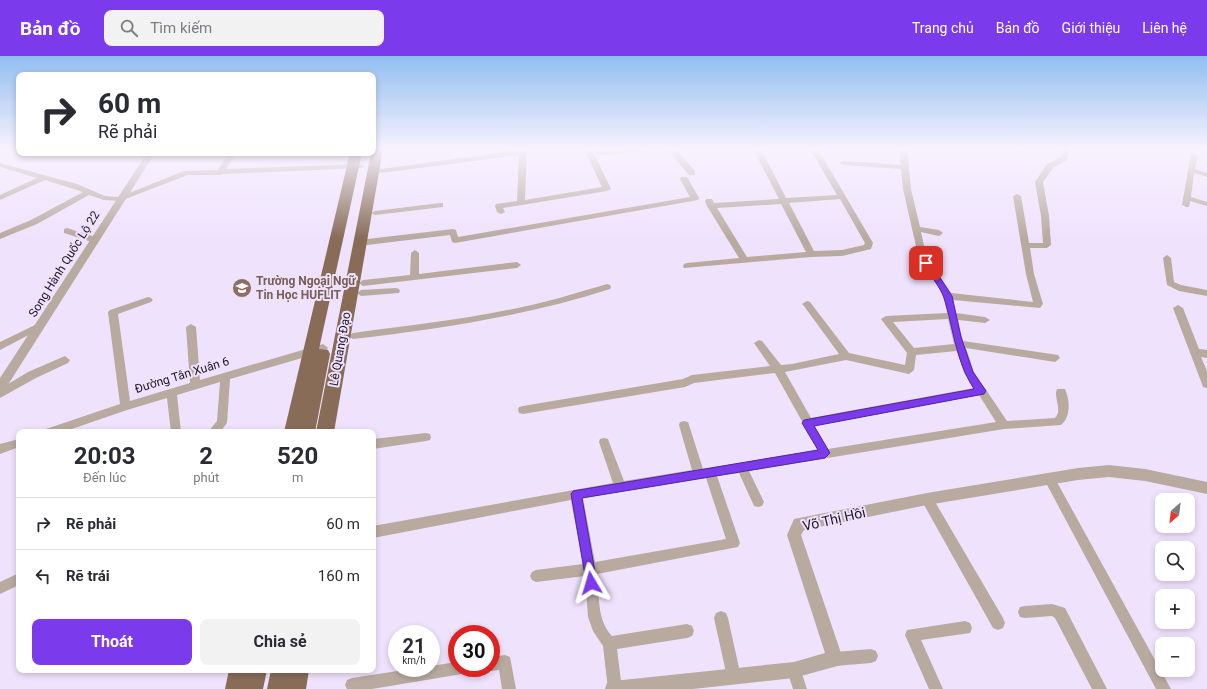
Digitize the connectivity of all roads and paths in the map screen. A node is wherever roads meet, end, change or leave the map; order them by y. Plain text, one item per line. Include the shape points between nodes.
1 (42, 179) edge
2 (50, 179) edge
3 (134, 179) edge
4 (173, 179) edge
5 (355, 179) edge
6 (373, 179) edge
7 (380, 179) edge
8 (522, 179) edge
9 (602, 179) edge
10 (684, 179) dead end
11 (772, 179) edge
12 (831, 179) edge
13 (906, 179) edge
14 (1041, 179) edge
15 (1190, 179) edge
16 (89, 192) junction
17 (1017, 196) dead end
18 (842, 197) junction
19 (0, 198) edge
20 (120, 199) junction
21 (783, 200) junction
22 (521, 201) junction
23 (1207, 204) edge
24 (440, 205) dead end
25 (500, 212) dead end
26 (375, 213) junction
27 (916, 229) junction
28 (67, 231) dead end
29 (939, 233) dead end
30 (0, 236) edge
31 (95, 240) junction
32 (365, 242) junction
33 (1025, 246) junction
34 (415, 253) dead end
35 (811, 254) junction
36 (1167, 258) dead end
37 (745, 261) junction
38 (517, 264) dead end
39 (687, 266) dead end
40 (414, 278) junction
41 (607, 287) dead end
42 (362, 288) junction
43 (396, 291) dead end
44 (1207, 293) edge
45 (948, 296) junction
46 (148, 300) dead end
47 (807, 304) dead end
48 (1178, 308) dead end
49 (952, 316) junction
50 (985, 320) dead end
51 (41, 325) junction
52 (191, 327) dead end
53 (353, 336) junction
54 (759, 344) dead end
55 (0, 346) edge
56 (960, 346) junction
57 (317, 350) junction
58 (912, 352) junction
59 (1194, 352) junction
60 (1207, 354) edge
61 (846, 356) junction
62 (1055, 358) dead end
63 (65, 360) dead end
64 (778, 369) junction
65 (225, 376) junction
66 (1207, 384) edge
67 (195, 385) junction
68 (0, 388) edge
69 (981, 391) junction
70 (172, 392) junction
71 (1060, 392) dead end
72 (0, 394) edge
73 (124, 406) junction
74 (523, 410) dead end
75 (807, 423) junction
76 (684, 425) dead end
77 (1004, 425) junction
78 (59, 429) edge
79 (176, 429) edge
80 (216, 429) edge
81 (294, 429) edge
82 (306, 429) edge
83 (326, 429) edge
84 (336, 429) edge
85 (426, 436) dead end
86 (604, 442) dead end
87 (16, 444) edge
88 (376, 444) edge
89 (0, 449) edge
90 (825, 453) junction
91 (742, 467) junction
92 (705, 473) junction
93 (1049, 478) junction
94 (620, 487) junction
95 (1207, 488) edge
96 (576, 494) junction
97 (927, 499) junction
98 (758, 502) dead end
99 (376, 531) edge
100 (590, 569) junction
101 (536, 576) dead end
102 (16, 580) edge
103 (0, 588) edge
104 (1025, 612) dead end
105 (721, 618) dead end
106 (998, 623) dead end
107 (965, 628) dead end
108 (687, 632) dead end
109 (609, 642) junction
110 (871, 656) dead end
111 (836, 659) junction
112 (500, 663) edge
113 (448, 670) edge
114 (794, 670) junction
115 (239, 673) edge
116 (255, 673) edge
117 (281, 673) edge
118 (298, 673) edge
119 (734, 677) junction
120 (352, 685) dead end
121 (700, 685) edge
122 (236, 689) edge
123 (252, 689) edge
124 (278, 689) edge
125 (296, 689) edge
126 (509, 689) edge
127 (614, 689) edge
128 (800, 689) edge
129 (936, 689) edge
130 (1100, 689) edge
131 (1164, 689) edge

1 - 19 street
2 - 16 street
3 - 20 street, Song Hành Quốc Lộ 22
4 - 20 street
5 - 57 highway, Lê Quang Đạo
6 - 32 highway, Lê Quang Đạo
7 - 26 highway, Lê Quang Đạo
8 - 22 street
9 - 22 street via 607,189
10 - 32 street via 695,198 508,235 455,240 453,232
11 - 21 street
12 - 18 street
13 - 27 street
14 - 33 street via 1039,182 1046,245
15 - 23 street via 1186,201
16 - 20 street via 104,198
16 - 30 street via 34,222
17 - 33 street
18 - 21 street
18 - 35 street via 869,245 842,253
20 - 31 street, Song Hành Quốc Lộ 22
21 - 35 street
21 - 37 street via 710,203
22 - 25 street via 499,206
24 - 26 street
26 - 32 highway, Lê Quang Đạo
27 - 29 street
27 - 45 street via 922,255
28 - 31 street
31 - 51 street, Song Hành Quốc Lộ 22
32 - 42 highway, Lê Quang Đạo
32 - 83 highway, Lê Quang Đạo
33 - 45 street via 1037,306
34 - 40 street
35 - 37 street
36 - 44 street via 1170,283 1176,287
37 - 39 street
38 - 40 street
40 - 42 street
41 - 53 street via 573,298 500,315
42 - 43 street
42 - 53 highway, Lê Quang Đạo
45 - 49 street
46 - 73 street via 113,312 116,346 123,379
47 - 61 street
48 - 59 street
49 - 50 street
49 - 56 street
49 - 58 street via 886,319
51 - 55 street
51 - 68 street, Song Hành Quốc Lộ 22
52 - 67 street
53 - 84 highway, Lê Quang Đạo
54 - 64 street
56 - 58 street
56 - 62 street
56 - 69 street via 969,373
57 - 65 street, Đường Tân Xuân 6
57 - 81 highway, Lê Quang Đạo
57 - 82 highway, Lê Quang Đạo
58 - 61 street via 909,370
59 - 60 street
59 - 66 street
61 - 64 street
63 - 72 street via 32,375
64 - 74 street via 692,380
64 - 75 street
65 - 67 street, Đường Tân Xuân 6
65 - 80 street via 222,423
67 - 70 street, Đường Tân Xuân 6
69 - 75 street
69 - 77 street
70 - 73 street, Đường Tân Xuân 6
70 - 79 street
71 - 77 street via 1063,414 1058,422
73 - 78 street, Đường Tân Xuân 6
75 - 90 street
76 - 92 street
77 - 90 street
85 - 88 street
86 - 94 street
87 - 89 street
90 - 91 street
91 - 92 street
91 - 98 street
92 - 94 street
92 - 100 street via 734,543
93 - 95 street, Võ Thị Hồi via 1109,471 1145,475
93 - 97 street, Võ Thị Hồi
93 - 131 street
94 - 96 street
96 - 99 street
96 - 100 street
97 - 106 street
97 - 111 street, Võ Thị Hồi via 798,524 794,535
100 - 101 street
100 - 109 street via 594,611 604,638
102 - 103 street
104 - 130 street via 1052,610 1060,613
105 - 119 street
107 - 129 street via 912,635
108 - 109 street
109 - 127 street
110 - 111 street
111 - 114 street
112 - 126 street via 505,662
113 - 120 street
114 - 119 street
114 - 128 street
115 - 122 highway
116 - 123 highway
117 - 124 highway
118 - 125 highway
119 - 121 street
121 - 127 street

